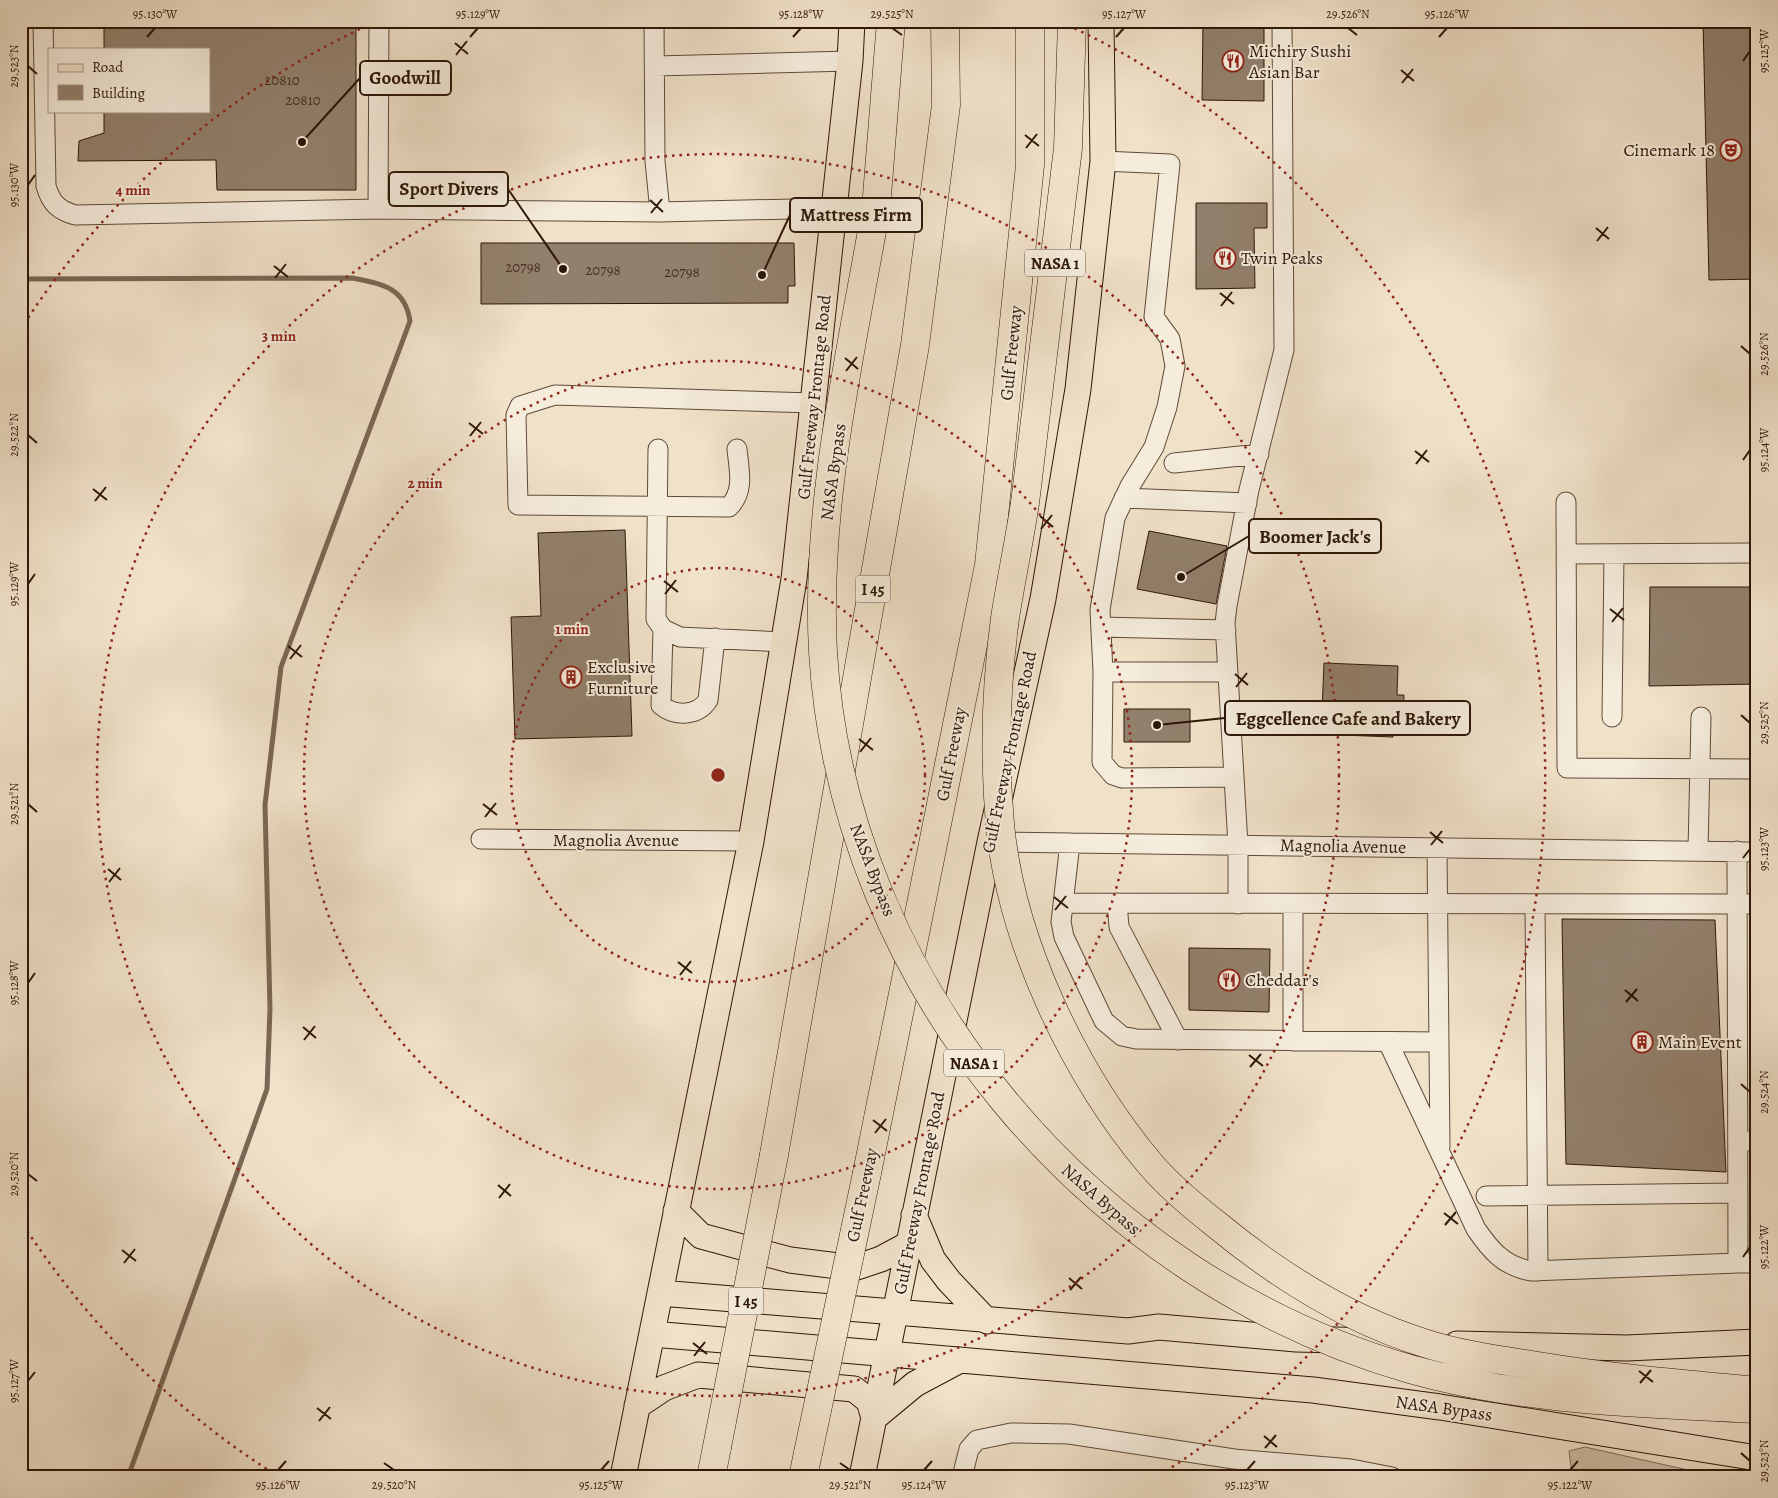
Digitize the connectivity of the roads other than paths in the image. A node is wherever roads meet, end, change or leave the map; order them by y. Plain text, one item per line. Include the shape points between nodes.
1 (43, 21) edge
2 (379, 21) edge
3 (654, 21) edge
4 (852, 21) edge
5 (891, 21) edge
6 (945, 21) edge
7 (1030, 21) edge
8 (1072, 21) edge
9 (1101, 21) edge
10 (1282, 21) edge
11 (850, 61) junction
12 (655, 66) junction
13 (1103, 161) junction
14 (834, 208) junction
15 (378, 209) junction
16 (660, 212) junction
17 (813, 403) junction
18 (658, 449) dead end
19 (737, 449) dead end
20 (1259, 454) junction
21 (1174, 463) dead end
22 (1124, 498) junction
23 (1566, 502) dead end
24 (1247, 504) junction
25 (657, 507) junction
26 (1757, 553) edge
27 (1566, 554) junction
28 (1614, 554) junction
29 (1101, 627) junction
30 (663, 629) junction
31 (1226, 630) junction
32 (715, 638) junction
33 (783, 642) junction
34 (1103, 672) junction
35 (1228, 672) junction
36 (1612, 717) dead end
37 (1701, 717) dead end
38 (1700, 769) junction
39 (1757, 769) edge
40 (1234, 777) junction
41 (481, 839) dead end
42 (751, 841) junction
43 (990, 842) junction
44 (1070, 843) junction
45 (1238, 845) junction
46 (1437, 847) junction
47 (1698, 851) junction
48 (1737, 851) junction
49 (1757, 852) edge
50 (1063, 903) junction
51 (1117, 903) junction
52 (1238, 904) junction
53 (1293, 904) junction
54 (1438, 904) junction
55 (1535, 904) junction
56 (1738, 904) junction
57 (1757, 904) edge
58 (1178, 1040) junction
59 (1294, 1041) junction
60 (1388, 1042) junction
61 (1439, 1042) junction
62 (1738, 1141) junction
63 (1757, 1141) edge
64 (1440, 1153) junction
65 (1738, 1193) junction
66 (1538, 1195) junction
67 (1486, 1196) dead end
68 (676, 1210) junction
69 (914, 1216) junction
70 (909, 1244) junction
71 (1738, 1263) junction
72 (1757, 1263) edge
73 (1538, 1271) junction
74 (660, 1293) junction
75 (895, 1313) junction
76 (987, 1321) junction
77 (652, 1334) junction
78 (1757, 1342) edge
79 (887, 1354) junction
80 (960, 1360) junction
81 (1757, 1390) edge
82 (637, 1406) junction
83 (1757, 1409) edge
84 (874, 1418) junction
85 (1757, 1458) edge
86 (805, 1465) edge
87 (622, 1477) edge
88 (711, 1477) edge
89 (862, 1477) edge
90 (962, 1477) edge
91 (1392, 1477) edge

1 - 15 street via 44,174 49,198 64,212 86,215
2 - 15 street
3 - 12 street
4 - 11 main road, Gulf Freeway Frontage Road
5 - 83 highway, NASA Bypass / NASA 1, bridge via 876,208 828,498 822,599 828,703 848,802 881,897 928,993 986,1079 1052,1157 1124,1221 1236,1296 1321,1338 1410,1369 1508,1390 1615,1401
6 - 88 highway, I 45, bridge via 946,105 915,345 774,1155
7 - 86 highway, Gulf Freeway, bridge via 1030,165 989,565
8 - 81 highway, NASA 1, bridge via 1068,148 1026,503 1005,621 997,755 1000,826 1012,898 1033,965 1068,1040 1104,1102 1152,1166 1197,1210 1261,1261 1351,1315 1415,1340 1483,1358 1592,1375
9 - 13 main road, Gulf Freeway Frontage Road
10 - 20 street via 1284,350
11 - 12 street
11 - 14 main road, Gulf Freeway Frontage Road
12 - 16 street via 655,161
13 - 22 street via 1170,164 1154,317 1170,339 1174,366 1167,407 1154,447
13 - 43 main road, Gulf Freeway Frontage Road via 1073,418 1042,599
14 - 16 street
14 - 17 main road, Gulf Freeway Frontage Road
15 - 16 street
17 - 25 street via 555,395 520,406 516,415 518,505
17 - 33 main road, Gulf Freeway Frontage Road via 794,579
18 - 25 street
19 - 25 street via 740,488 736,500 729,507
20 - 21 street
20 - 24 street
22 - 24 street
22 - 29 street via 1115,518 1100,610
23 - 27 street
24 - 31 street via 1226,606
25 - 30 street via 656,619
26 - 28 street
27 - 28 street
27 - 38 street via 1567,768
28 - 36 street
29 - 31 street
29 - 34 street
30 - 32 street via 680,637
30 - 32 street via 661,705 669,711 695,713 703,708 708,700
31 - 35 street
32 - 33 street
33 - 42 main road, Gulf Freeway Frontage Road
34 - 35 street
34 - 40 street via 1102,762 1113,776
35 - 40 street
37 - 38 street
38 - 39 street
38 - 47 street
40 - 45 street
41 - 42 street, Magnolia Avenue
42 - 68 main road, Gulf Freeway Frontage Road
43 - 44 street, Magnolia Avenue
43 - 69 main road, Gulf Freeway Frontage Road
44 - 45 street, Magnolia Avenue
44 - 50 street
45 - 46 street, Magnolia Avenue
45 - 52 street
46 - 47 street, Magnolia Avenue
46 - 54 street
47 - 48 street, Magnolia Avenue
48 - 49 street, Magnolia Avenue
48 - 56 street
50 - 51 street
50 - 58 street via 1061,922 1064,937 1104,1021 1122,1036
51 - 52 street
51 - 58 street via 1119,927
52 - 53 street
53 - 54 street
53 - 59 street
54 - 55 street
54 - 61 street
55 - 56 street
55 - 66 street
56 - 57 street
56 - 62 street
58 - 59 street
59 - 60 street
60 - 61 street
60 - 64 street
61 - 64 street
62 - 63 street
62 - 65 street
64 - 73 street via 1486,1244 1515,1268
65 - 66 street
65 - 71 street
66 - 67 street
66 - 73 street
68 - 70 main road via 701,1236 790,1260 854,1268 881,1260
68 - 74 main road, Gulf Freeway Frontage Road
69 - 70 main road, Gulf Freeway Frontage Road
69 - 76 main road via 933,1260 949,1282
70 - 75 main road, Gulf Freeway Frontage Road
71 - 72 street
71 - 73 street
74 - 75 main road
74 - 77 main road, Gulf Freeway Frontage Road
75 - 76 main road
75 - 79 main road, Gulf Freeway Frontage Road
76 - 78 main road via 1128,1331 1159,1328 1316,1340 1628,1348
77 - 79 main road, NASA Bypass
77 - 82 main road, Gulf Freeway Frontage Road
79 - 80 main road, NASA Bypass
79 - 84 main road, Gulf Freeway Frontage Road
80 - 84 main road via 915,1384
80 - 85 main road, NASA Bypass via 1313,1390
82 - 84 main road via 664,1388 698,1374 854,1389 869,1401
82 - 87 main road, Gulf Freeway Frontage Road
84 - 89 main road, Gulf Freeway Frontage Road
90 - 91 street via 969,1449 978,1440 1011,1433 1070,1434 1234,1459 1351,1469

